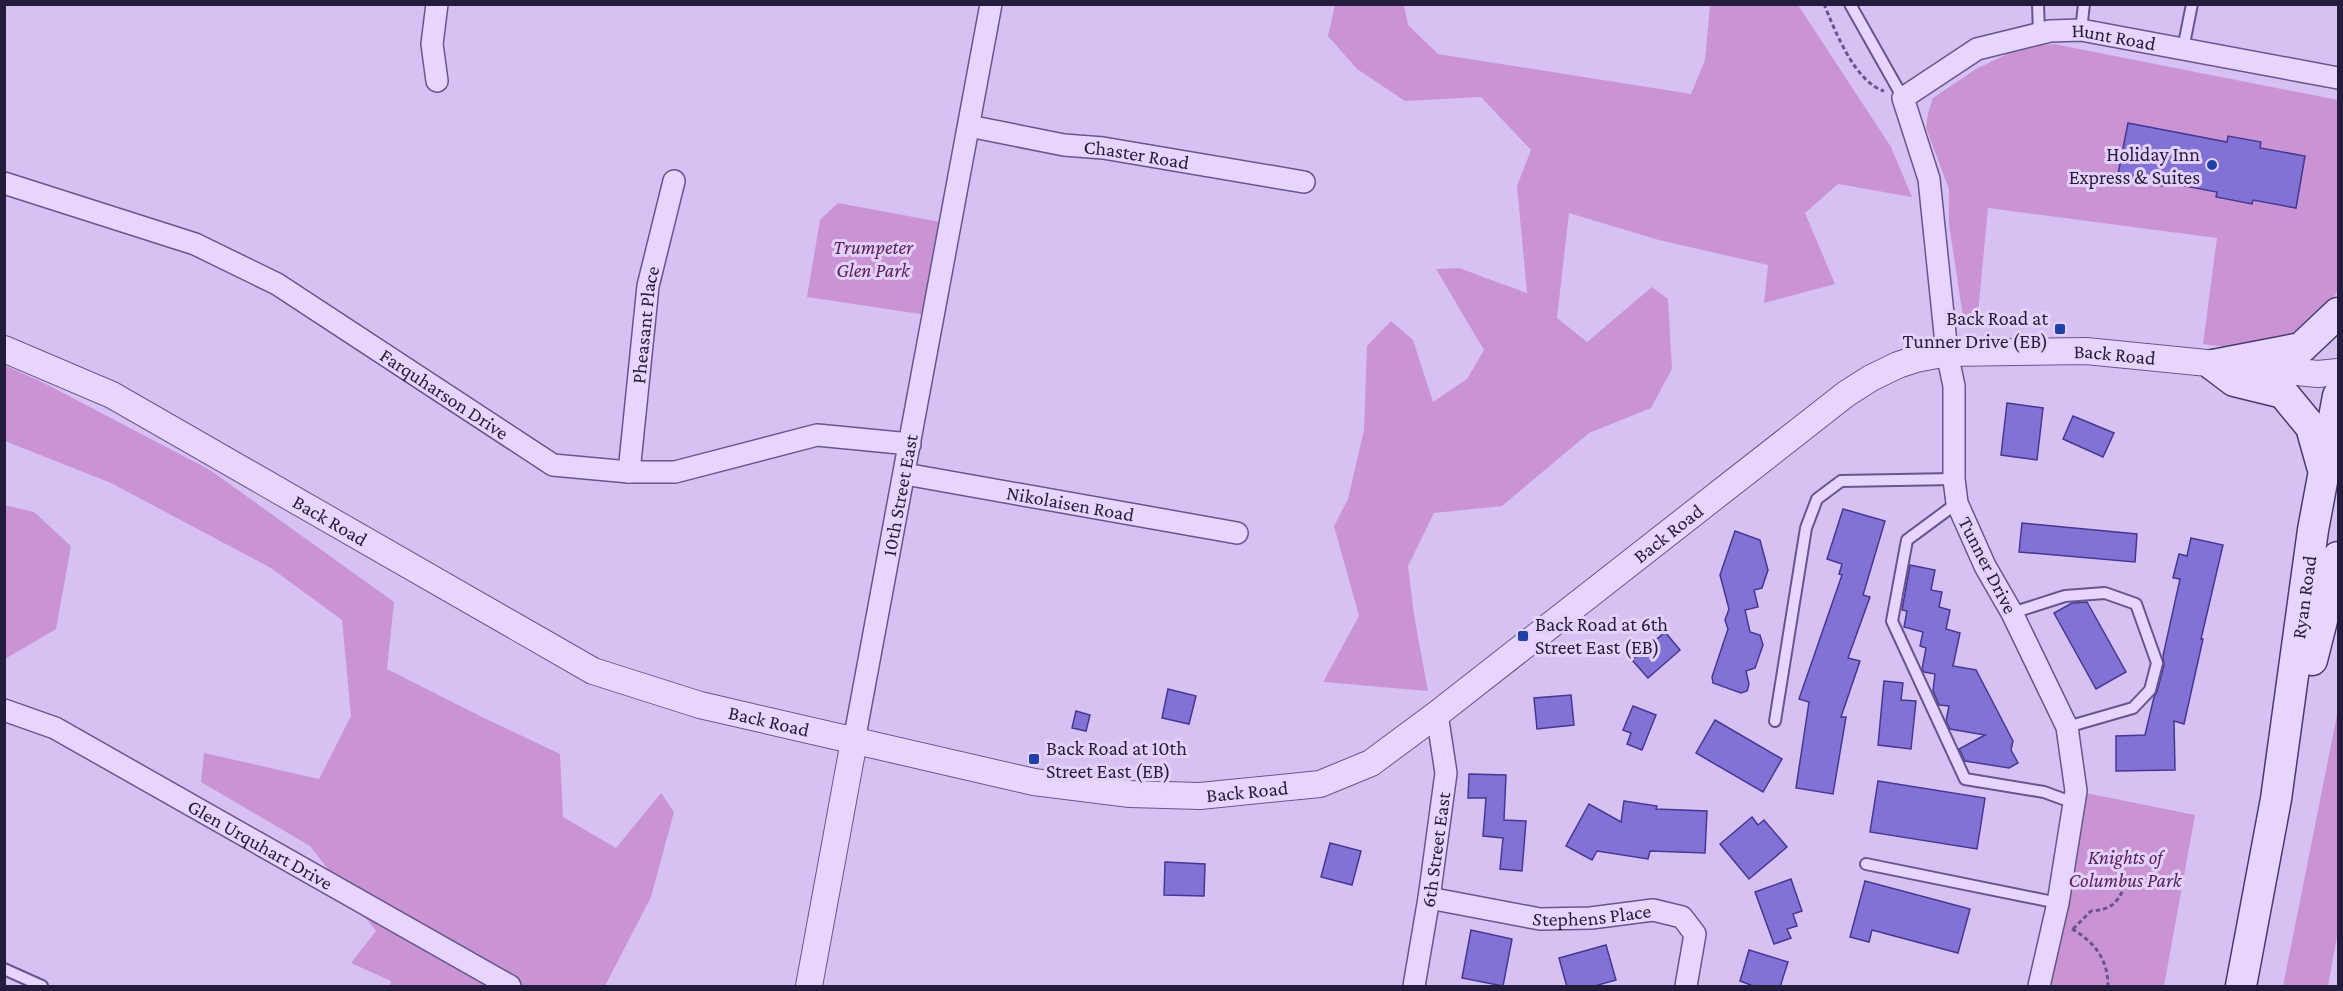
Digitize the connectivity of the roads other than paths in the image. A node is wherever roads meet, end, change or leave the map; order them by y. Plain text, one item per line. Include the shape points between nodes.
1 (437, 4) edge
2 (991, 4) edge
3 (1850, 4) edge
4 (2038, 4) edge
5 (2084, 4) edge
6 (2192, 4) edge
7 (2081, 30) junction
8 (2039, 34) junction
9 (2183, 49) junction
10 (2338, 78) edge
11 (437, 81) dead end
12 (1903, 98) junction
13 (969, 126) junction
14 (674, 180) dead end
15 (1304, 182) dead end
16 (4, 183) edge
17 (2338, 313) edge
18 (4, 349) edge
19 (1947, 353) junction
20 (2212, 365) junction
21 (2338, 372) edge
22 (2338, 396) edge
23 (910, 444) junction
24 (629, 472) junction
25 (905, 474) junction
26 (2324, 475) junction
27 (1954, 478) junction
28 (1957, 503) junction
29 (1237, 533) dead end
30 (2338, 557) edge
31 (2012, 613) junction
32 (4, 711) edge
33 (1437, 714) junction
34 (1775, 721) dead end
35 (2067, 727) junction
36 (854, 741) junction
37 (2276, 799) junction
38 (2074, 804) junction
39 (1866, 864) dead end
40 (1429, 898) junction
41 (2058, 903) junction
42 (4, 969) edge
43 (42, 987) edge
44 (510, 987) edge
45 (809, 987) edge
46 (1414, 987) edge
47 (1686, 987) edge
48 (2038, 987) edge
49 (2241, 987) edge

1 - 11 street via 432,44
2 - 13 street, 10th Street East
3 - 12 lane
4 - 8 lane
5 - 7 lane
6 - 9 lane
7 - 8 street, Hunt Road
7 - 9 street, Hunt Road
8 - 12 street, Hunt Road via 1977,49
9 - 10 street, Hunt Road
12 - 19 street, Tunner Drive via 1929,179
13 - 15 street, Chaster Road via 1064,145
13 - 23 street, 10th Street East
14 - 24 street, Pheasant Place via 648,286
16 - 24 street, Farquharson Drive via 195,244 277,284 553,465
17 - 20 main road via 2301,348
18 - 36 street, Back Road via 112,396 593,671 700,705
19 - 20 street, Back Road via 2086,351
19 - 27 street, Tunner Drive via 1954,386
19 - 33 street, Back Road via 1898,365 1846,394
20 - 21 street, Back Road via 2318,374
20 - 26 main road via 2234,381 2283,393 2311,427
22 - 26 main road, Ryan Road
23 - 24 street, Farquharson Drive via 817,435 675,472
23 - 25 street, 10th Street East
25 - 29 street, Nikolaisen Road
25 - 36 street, 10th Street East
26 - 37 main road, Ryan Road
27 - 28 street, Tunner Drive
27 - 34 lane via 1841,481 1817,499 1806,528
28 - 31 street, Tunner Drive via 1985,566
28 - 38 lane via 1907,540 1892,621 1965,779 2044,792
30 - 37 main road, Ryan Road
31 - 35 street, Tunner Drive
31 - 35 lane via 2065,596 2105,593 2136,604 2157,663 2150,690 2133,708
32 - 44 street, Glen Urquhart Drive via 55,728
33 - 36 street, Back Road via 1371,763 1320,784 1200,796 1130,794 1034,782
33 - 40 street, 6th Street East via 1446,773
35 - 38 street, Tunner Drive via 2076,790
36 - 45 street, 10th Street East
37 - 49 main road, Ryan Road
38 - 41 street, Tunner Drive
39 - 41 lane
40 - 46 street, 6th Street East
40 - 47 street, Stephens Place via 1540,919 1591,918 1653,910 1682,917 1695,934
41 - 48 street, Tunner Drive via 2063,926
42 - 43 lane

